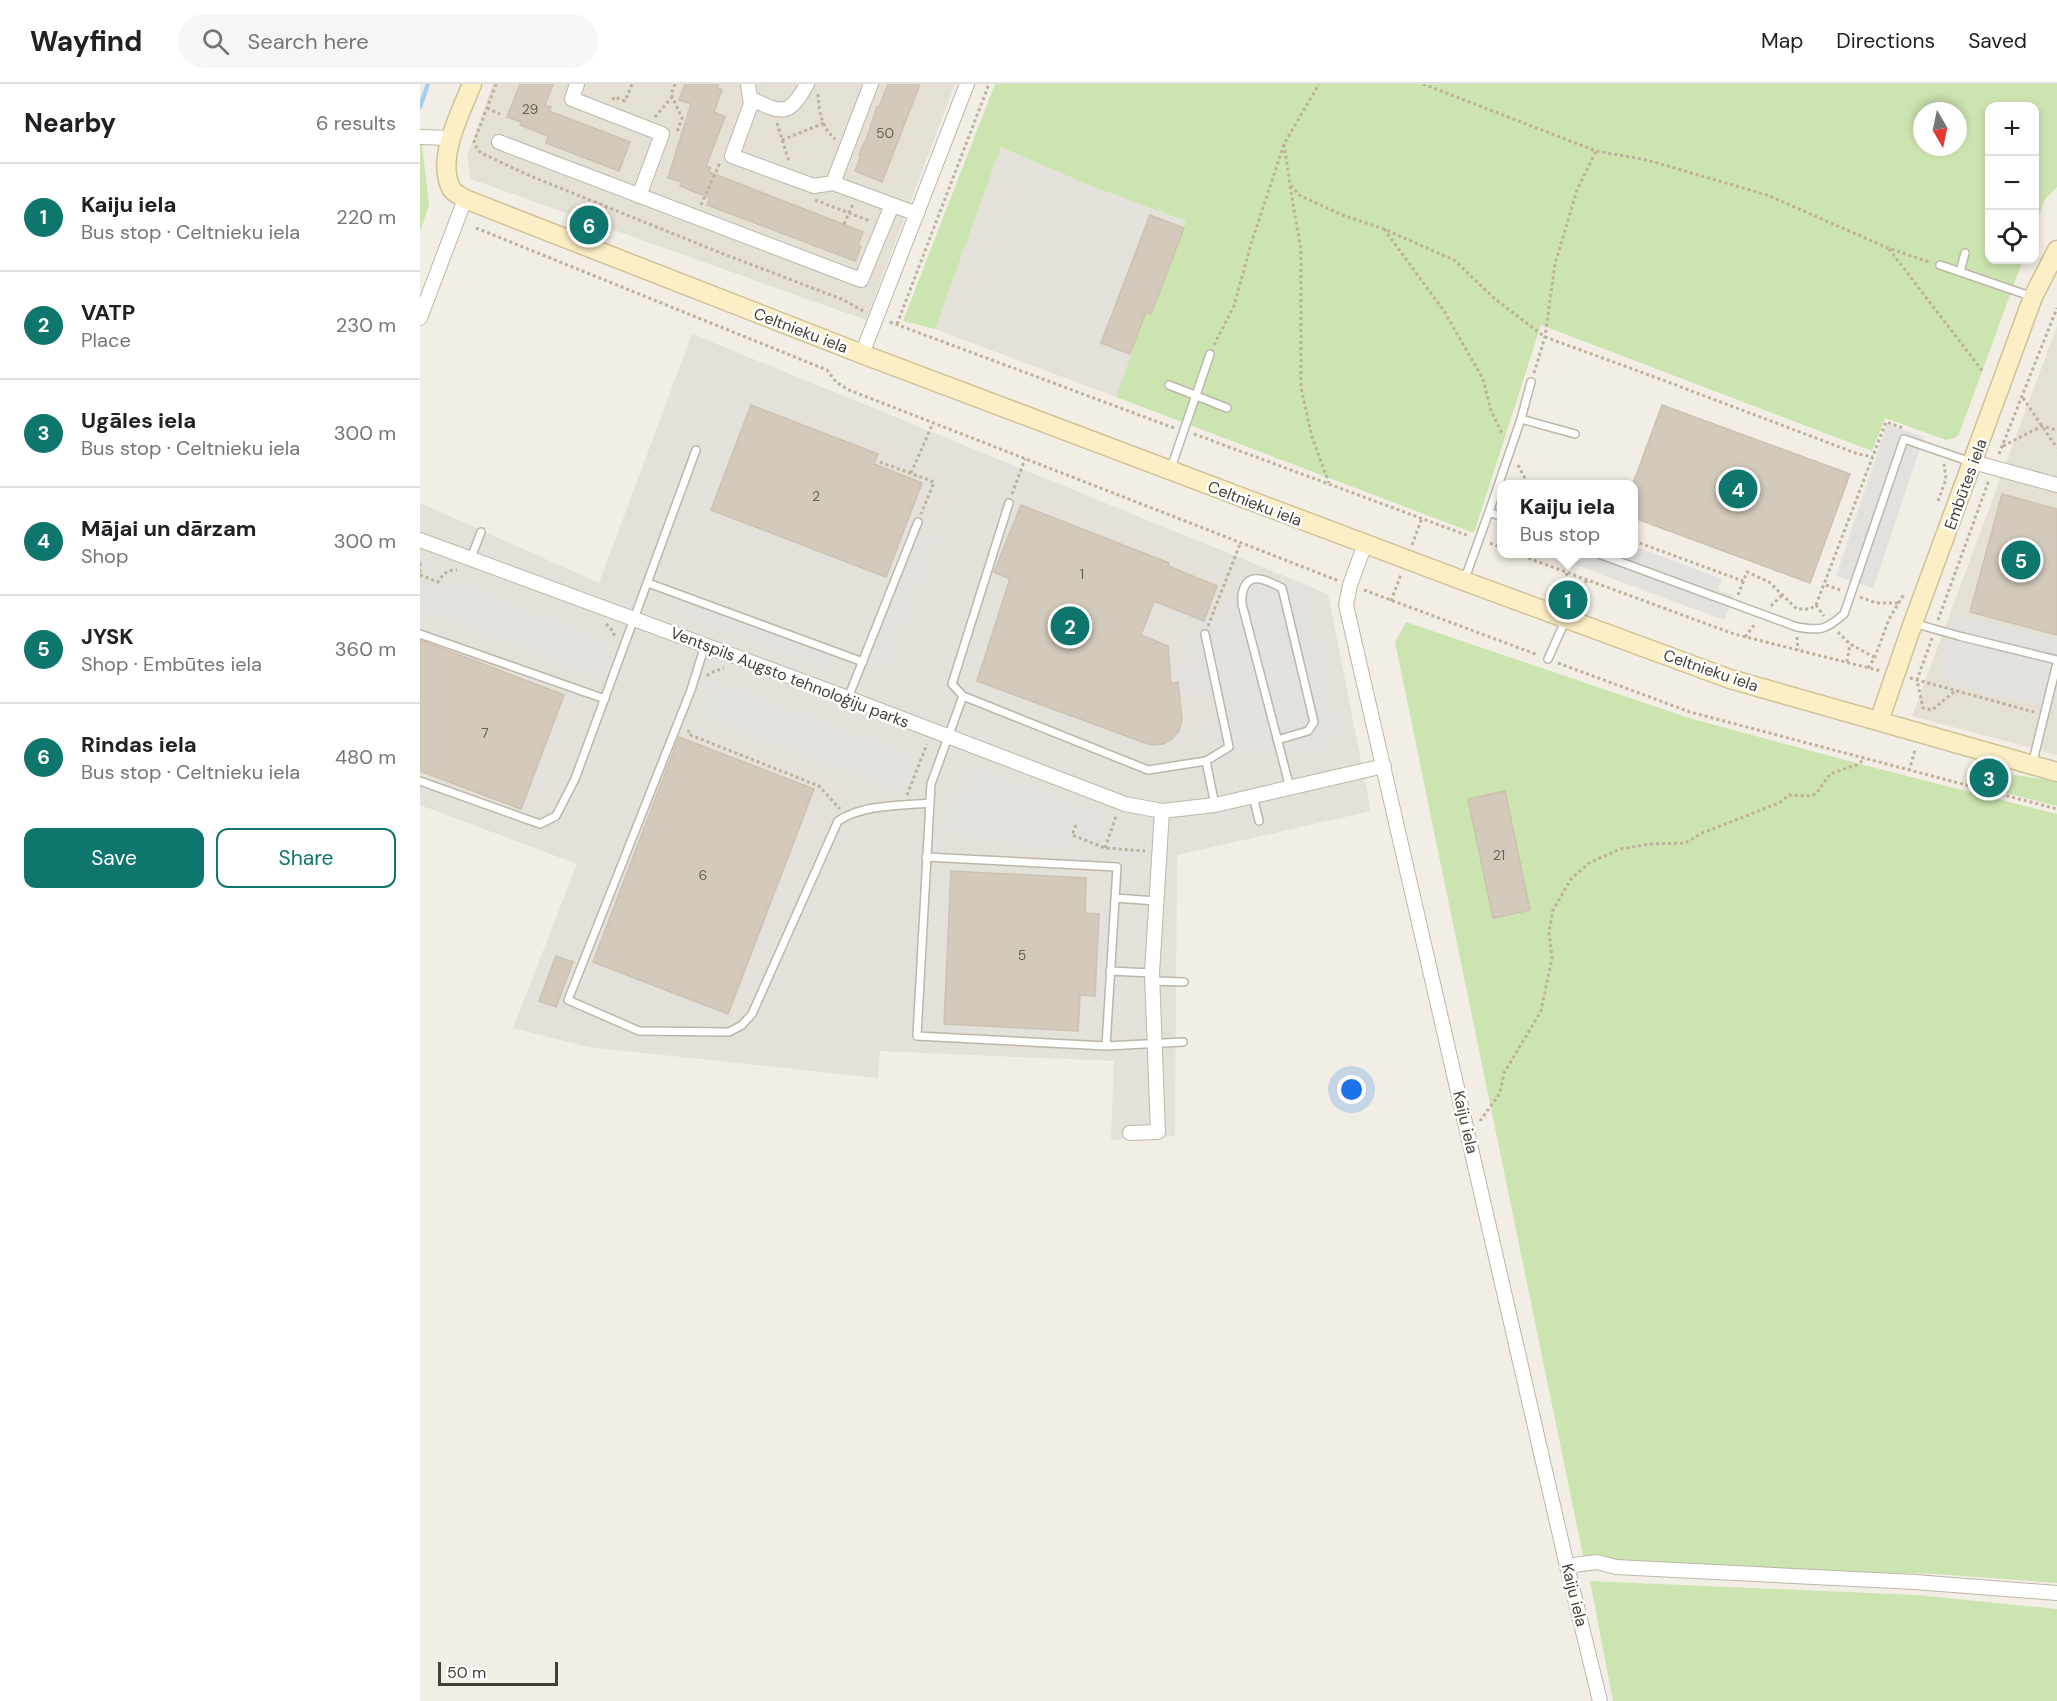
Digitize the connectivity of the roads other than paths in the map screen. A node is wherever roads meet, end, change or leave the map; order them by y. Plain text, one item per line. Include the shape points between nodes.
1 (472, 84) edge
2 (577, 84) edge
3 (748, 84) edge
4 (807, 84) edge
5 (967, 84) edge
6 (867, 85) edge
7 (750, 98) junction
8 (420, 137) edge
9 (451, 138) junction
10 (500, 142) dead end
11 (833, 183) junction
12 (639, 196) junction
13 (465, 199) junction
14 (892, 205) junction
15 (917, 214) junction
16 (2057, 250) edge
17 (1965, 253) dead end
18 (1940, 265) road end
19 (1960, 272) junction
20 (2033, 297) junction
21 (420, 318) edge
22 (862, 354) junction
23 (1210, 354) road end
24 (1531, 382) road end
25 (1169, 385) dead end
26 (1195, 395) junction
27 (1227, 408) dead end
28 (1521, 419) junction
29 (1575, 434) dead end
30 (696, 450) dead end
31 (1973, 462) junction
32 (1170, 470) junction
33 (1500, 480) edge
34 (2057, 485) edge
35 (1497, 488) edge
36 (1009, 503) road end
37 (1489, 512) junction
38 (1497, 515) edge
39 (918, 522) road end
40 (481, 532) dead end
41 (420, 540) edge
42 (1365, 544) junction
43 (1610, 558) edge
44 (468, 564) junction
45 (1464, 581) junction
46 (648, 583) junction
47 (634, 618) junction
48 (1566, 619) junction
49 (1913, 622) junction
50 (420, 634) edge
51 (1205, 634) road end
52 (705, 645) junction
53 (1548, 659) road end
54 (2057, 661) edge
55 (863, 662) junction
56 (963, 696) junction
57 (848, 698) junction
58 (604, 699) junction
59 (1879, 721) junction
60 (947, 737) junction
61 (1277, 740) junction
62 (1206, 760) junction
63 (2032, 765) junction
64 (1384, 766) junction
65 (2057, 772) edge
66 (420, 781) edge
67 (1290, 788) junction
68 (1253, 796) junction
69 (930, 803) junction
70 (1215, 805) junction
71 (1162, 811) junction
72 (1259, 820) dead end
73 (926, 857) junction
74 (1115, 898) junction
75 (1156, 901) junction
76 (1110, 971) junction
77 (1153, 977) junction
78 (1184, 982) dead end
79 (1183, 1042) dead end
80 (1155, 1044) junction
81 (1106, 1046) junction
82 (1130, 1133) dead end
83 (1567, 1566) junction
84 (2057, 1593) edge
85 (1600, 1701) edge

1 - 9 street
2 - 12 street via 572,99 662,134
3 - 7 street
4 - 7 street via 796,104 786,109 773,110
5 - 15 street
6 - 11 street
7 - 11 street via 732,156 814,186
8 - 9 street
9 - 13 street via 447,174 452,190
10 - 12 street
11 - 14 street
12 - 14 street via 861,280
13 - 21 street
13 - 22 street, Celtnieku iela
14 - 15 street
15 - 22 street
16 - 20 street, Embūtes iela
17 - 19 lane
18 - 19 lane
19 - 20 lane
20 - 31 street, Embūtes iela
22 - 32 street, Celtnieku iela
23 - 26 lane
24 - 28 lane
25 - 26 lane
26 - 27 lane
26 - 32 lane
28 - 29 lane
28 - 33 lane
30 - 46 lane
31 - 34 street
31 - 43 lane via 1904,439 1844,614 1831,626 1815,631
31 - 49 street, Embūtes iela
32 - 42 street, Celtnieku iela
35 - 37 lane
36 - 56 lane via 952,684
37 - 38 lane
37 - 45 lane
39 - 55 lane
40 - 44 lane
41 - 44 street, Ventspils Augsto tehnoloģiju parks
42 - 45 street, Celtnieku iela
42 - 64 street, Kaiju iela via 1346,605
44 - 47 street, Ventspils Augsto tehnoloģiju parks
45 - 48 street, Celtnieku iela
46 - 47 lane
46 - 55 lane
47 - 52 street, Ventspils Augsto tehnoloģiju parks
47 - 58 lane
48 - 53 lane
48 - 59 street, Celtnieku iela via 1730,679
49 - 54 lane
49 - 59 street, Embūtes iela
50 - 58 lane
51 - 62 lane via 1229,747
52 - 57 street, Ventspils Augsto tehnoloģiju parks
52 - 69 lane via 691,690 568,1000 639,1031 729,1032 742,1025 752,1014 838,821 868,809
54 - 63 lane
55 - 57 lane
56 - 60 lane
56 - 62 lane via 1148,770
57 - 60 street, Ventspils Augsto tehnoloģiju parks
58 - 66 lane via 575,779 556,816 540,824
59 - 63 street, Celtnieku iela
60 - 69 lane
60 - 71 street, Ventspils Augsto tehnoloģiju parks via 1125,804
61 - 61 lane via 1308,731 1314,722 1282,588 1251,580 1241,592
61 - 67 lane
62 - 70 lane
63 - 65 street, Celtnieku iela
64 - 67 street, Ventspils Augsto tehnoloģiju parks
64 - 83 street, Kaiju iela
67 - 68 street, Ventspils Augsto tehnoloģiju parks
68 - 70 street, Ventspils Augsto tehnoloģiju parks
68 - 72 lane
69 - 73 lane
70 - 71 street, Ventspils Augsto tehnoloģiju parks
71 - 75 street
73 - 74 lane via 1117,867
73 - 81 lane via 917,1036
74 - 75 lane
74 - 76 lane
75 - 77 street
76 - 77 lane
76 - 81 lane
77 - 78 lane
77 - 80 street
79 - 80 lane
80 - 81 lane
80 - 82 street via 1158,1132
83 - 84 street via 1597,1563
83 - 85 street, Kaiju iela

